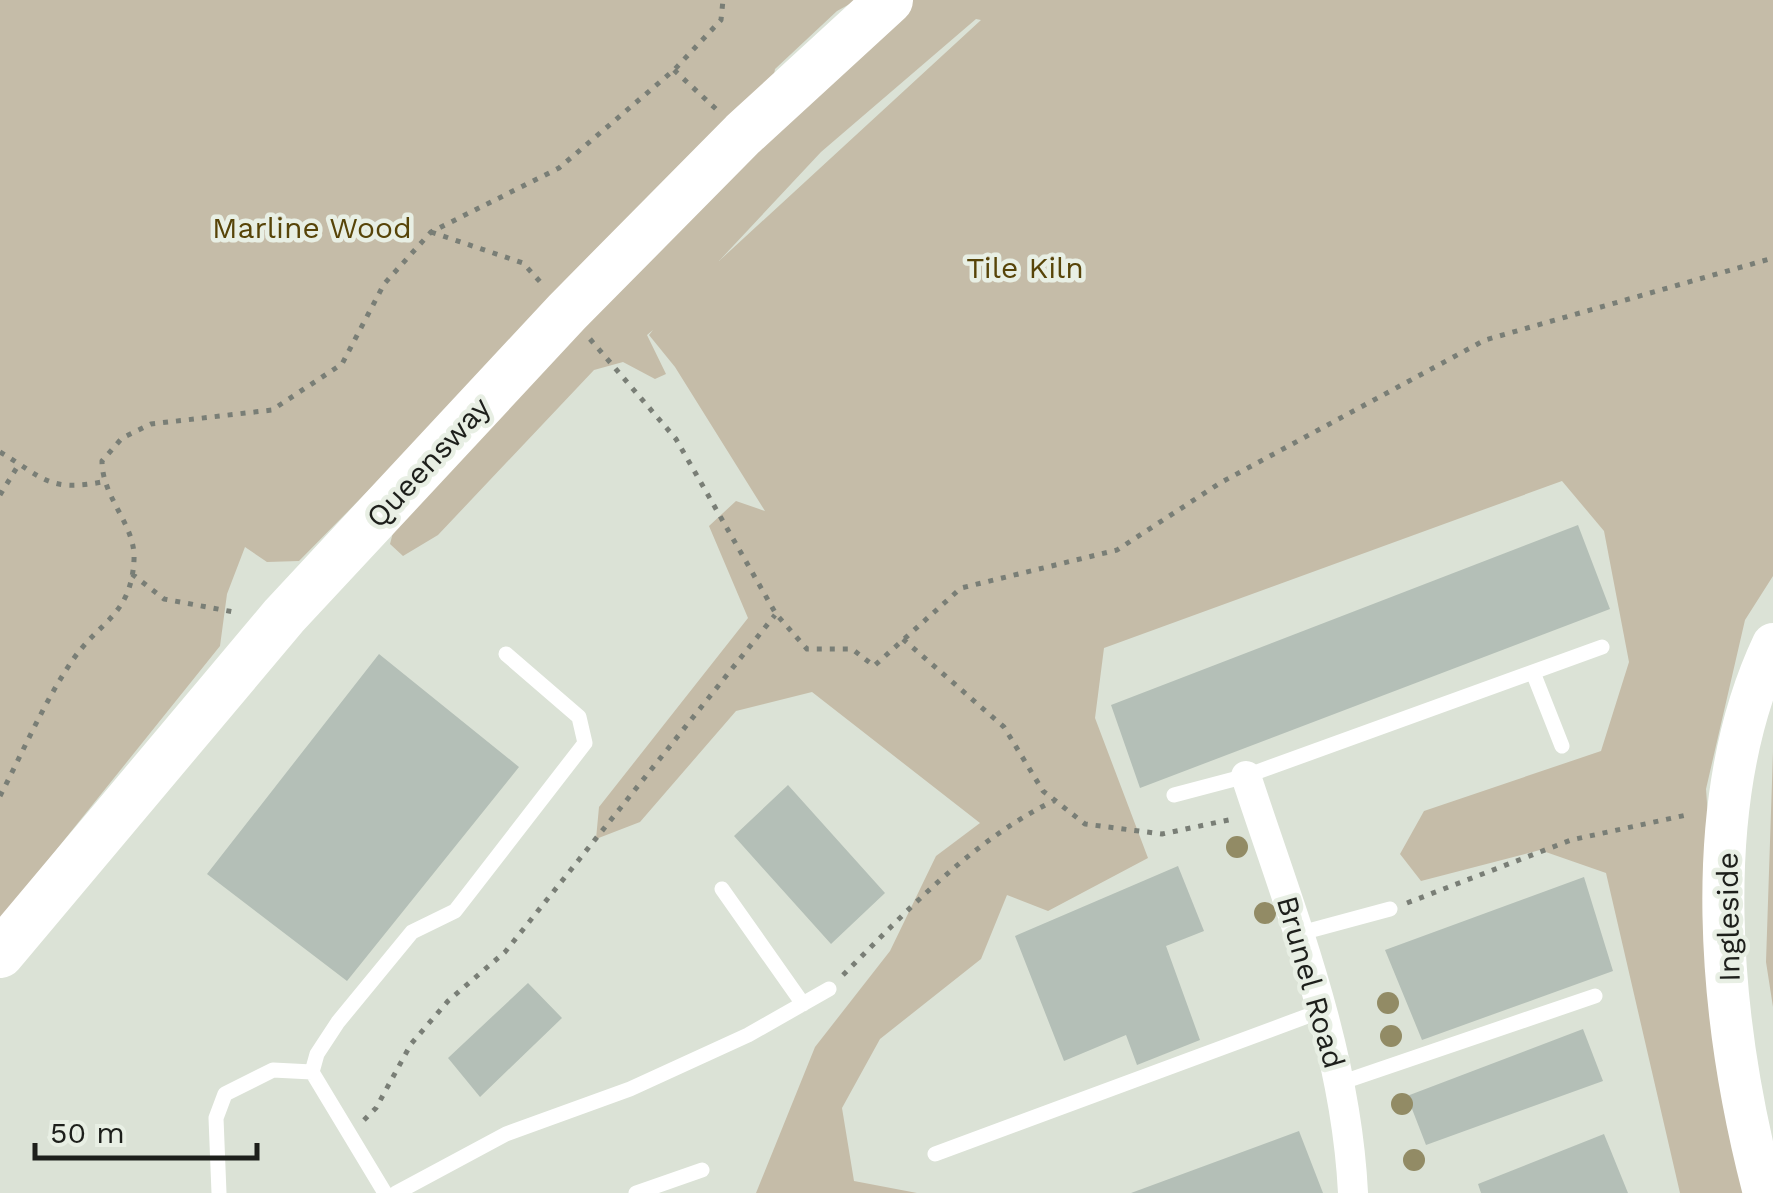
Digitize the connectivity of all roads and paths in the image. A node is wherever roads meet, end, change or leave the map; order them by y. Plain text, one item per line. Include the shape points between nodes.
1 (723, 0) edge
2 (888, 0) edge
3 (674, 70) junction
4 (744, 134) junction
5 (431, 232) junction
6 (1773, 258) edge
7 (568, 312) junction
8 (0, 452) edge
9 (19, 464) junction
10 (102, 482) junction
11 (0, 495) edge
12 (132, 574) junction
13 (776, 614) junction
14 (284, 616) junction
15 (903, 639) junction
16 (1773, 644) edge
17 (1602, 647) dead end
18 (506, 654) dead end
19 (1534, 675) junction
20 (1562, 746) dead end
21 (1246, 776) junction
22 (1174, 795) dead end
23 (0, 796) edge
24 (1055, 800) junction
25 (1728, 805) junction
26 (1258, 813) junction
27 (722, 889) dead end
28 (1390, 909) joint
29 (1301, 933) junction
30 (0, 954) edge
31 (829, 989) joint
32 (1595, 996) dead end
33 (803, 1004) junction
34 (1321, 1010) junction
35 (312, 1072) junction
36 (1340, 1084) junction
37 (348, 1137) junction
38 (935, 1154) dead end
39 (702, 1170) dead end
40 (219, 1193) edge
41 (385, 1193) edge
42 (396, 1193) edge
43 (636, 1193) edge
44 (1353, 1193) edge
45 (1764, 1193) edge

1 - 3 path via 721,20
2 - 4 main road, Queensway
3 - 4 path
3 - 5 path via 559,168
4 - 7 main road, Queensway
5 - 7 path via 523,263
5 - 10 path via 384,284 342,364 272,410 151,424 122,438 102,461
6 - 15 path via 1486,340 1220,483 1118,550 961,588
7 - 13 path via 676,439
7 - 14 main road, Queensway
8 - 9 path
9 - 10 path via 40,482 67,489
9 - 11 path
10 - 12 path via 123,519 135,556
12 - 14 path via 164,599 206,610
12 - 23 path via 128,599 72,660
13 - 15 path via 807,649 852,649 874,666
13 - 37 path via 505,952 411,1044 376,1108
14 - 30 main road, Queensway
15 - 24 path via 1004,727
16 - 25 street, Ingleside via 1758,676
17 - 19 lane
18 - 35 lane via 579,716 585,743 455,911 412,932 338,1022
19 - 20 lane
19 - 21 lane
21 - 22 lane
21 - 26 street, Brunel Road
24 - 26 path via 1085,824 1162,834
24 - 31 path via 1012,821 950,868
25 - 28 path via 1571,840
25 - 45 street, Ingleside via 1724,915 1732,1032
26 - 29 street, Brunel Road
27 - 33 lane
28 - 29 lane
29 - 34 street, Brunel Road
31 - 33 lane
32 - 36 lane
33 - 42 lane via 630,1089 506,1134
34 - 36 street, Brunel Road
34 - 38 lane
35 - 37 lane
35 - 40 lane via 274,1070 225,1094 216,1118
36 - 44 street, Brunel Road
37 - 41 lane
39 - 43 lane

